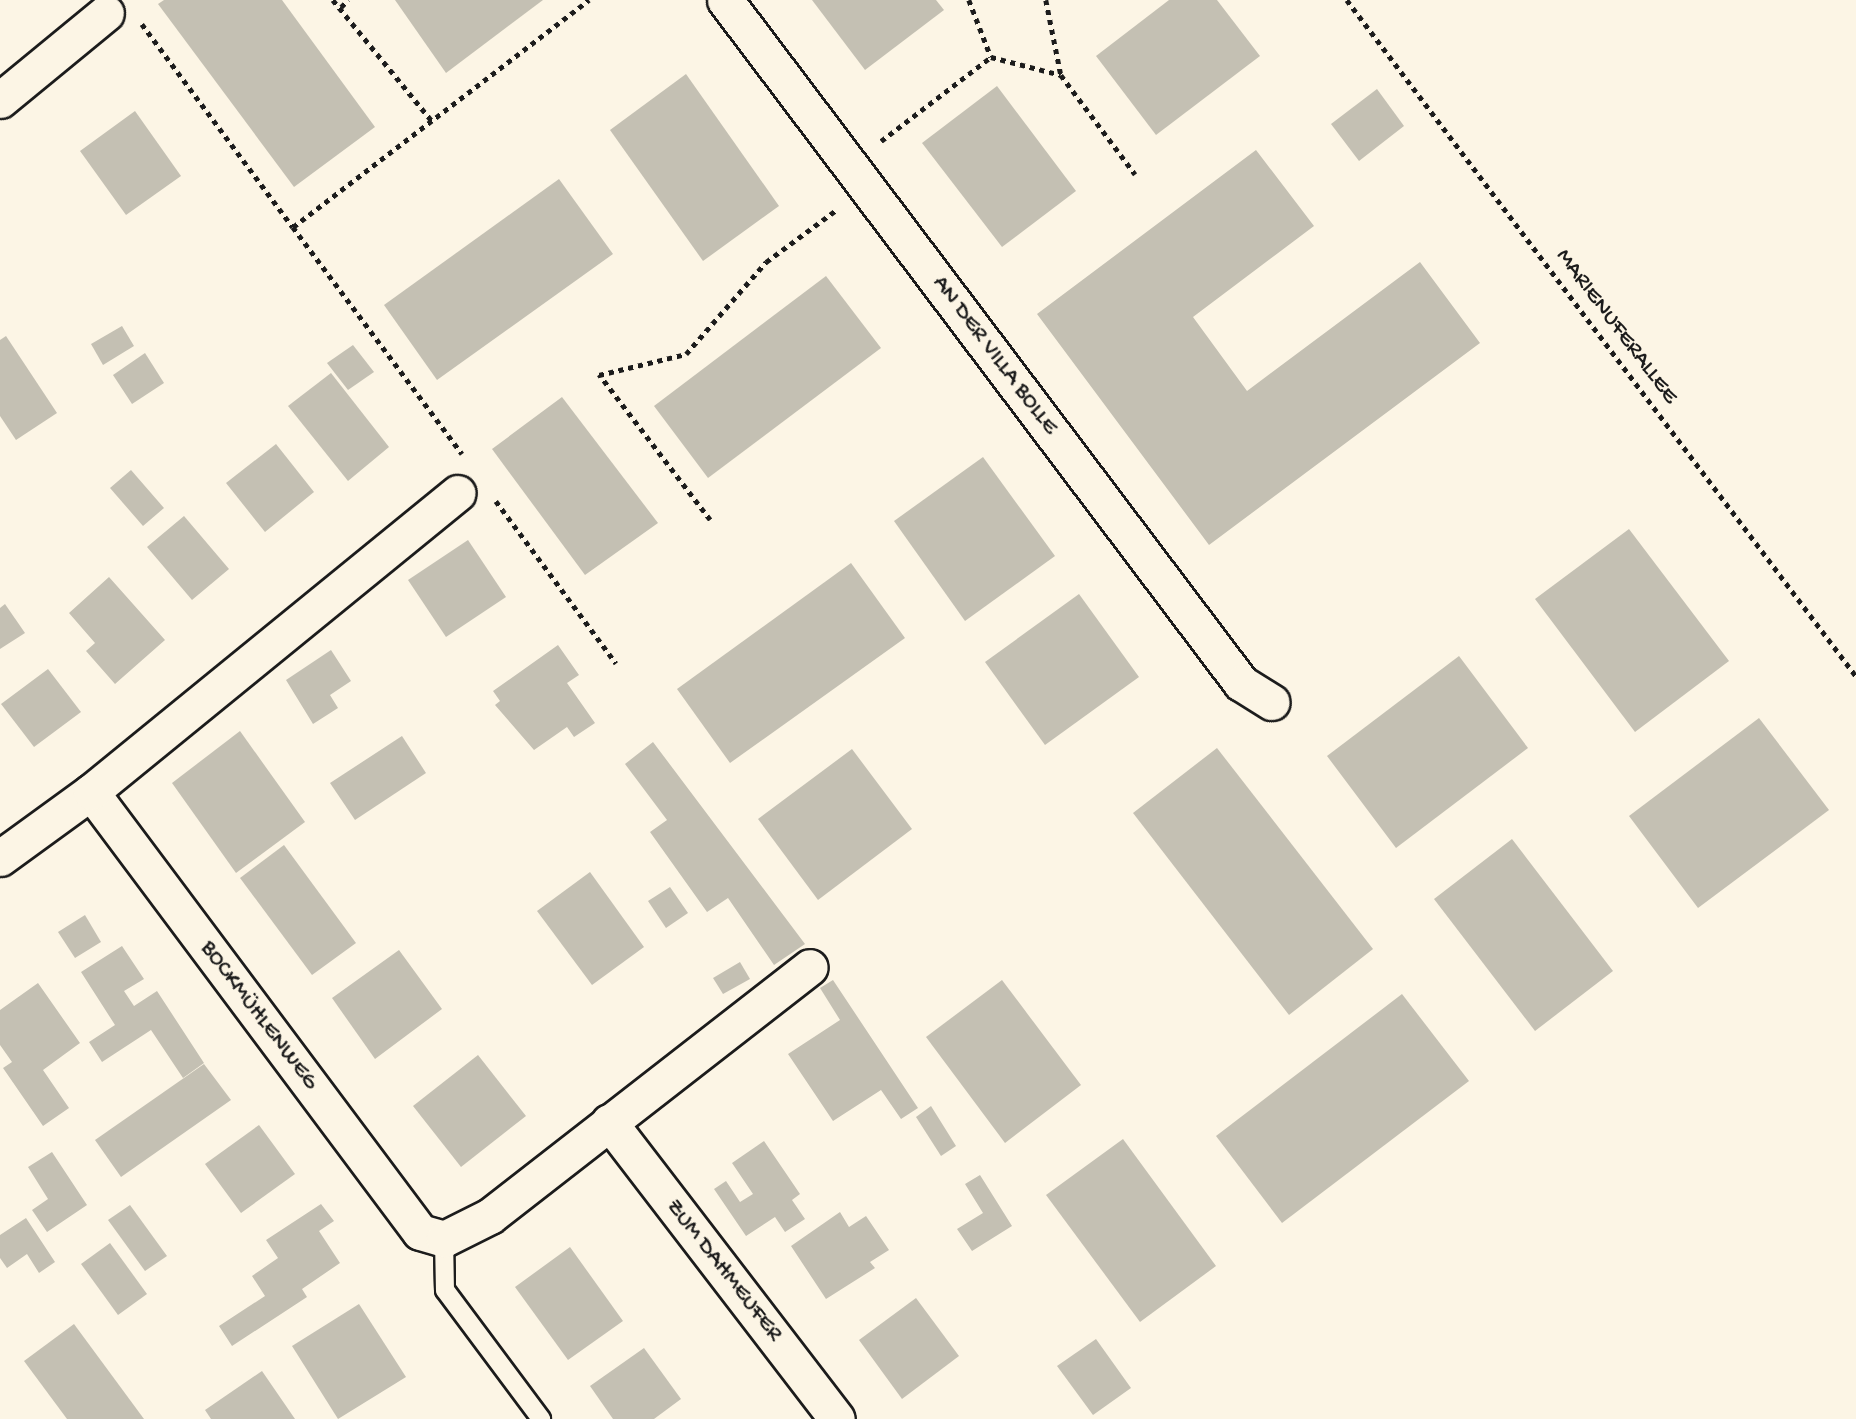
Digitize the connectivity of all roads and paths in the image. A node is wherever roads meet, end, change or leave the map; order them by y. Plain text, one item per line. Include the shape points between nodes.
1 (333, 0) edge
2 (348, 0) edge
3 (589, 0) edge
4 (725, 0) edge
5 (969, 0) edge
6 (1046, 0) edge
7 (1347, 0) edge
8 (341, 7) junction
9 (120, 12) joint
10 (991, 57) junction
11 (1061, 75) junction
12 (0, 100) edge
13 (432, 121) junction
14 (904, 123) dead end
15 (1135, 174) dead end
16 (293, 227) junction
17 (804, 234) dead end
18 (472, 482) junction
19 (710, 520) dead end
20 (616, 663) dead end
21 (1856, 676) edge
22 (1272, 702) dead end
23 (91, 792) junction
24 (0, 858) edge
25 (810, 967) dead end
26 (609, 1122) junction
27 (444, 1239) junction
28 (541, 1419) edge
29 (837, 1419) edge

1 - 8 path
2 - 8 path
3 - 13 path
4 - 22 street, AN DER VILLA BOLLE via 1241,683
5 - 10 path
6 - 11 path
7 - 21 path, MARIENUFERALLEE
8 - 13 path
9 - 12 street
9 - 16 path
10 - 11 path
10 - 14 path
11 - 15 path
13 - 16 path
16 - 18 path
17 - 19 path via 766,261 686,354 599,375
18 - 20 path
18 - 23 street
23 - 24 street
23 - 27 street, BOCKMÜHLENWEG via 420,1232
25 - 26 street
26 - 27 street via 490,1216
26 - 29 street, ZUM DAHMEUFER
27 - 28 lane via 445,1290

